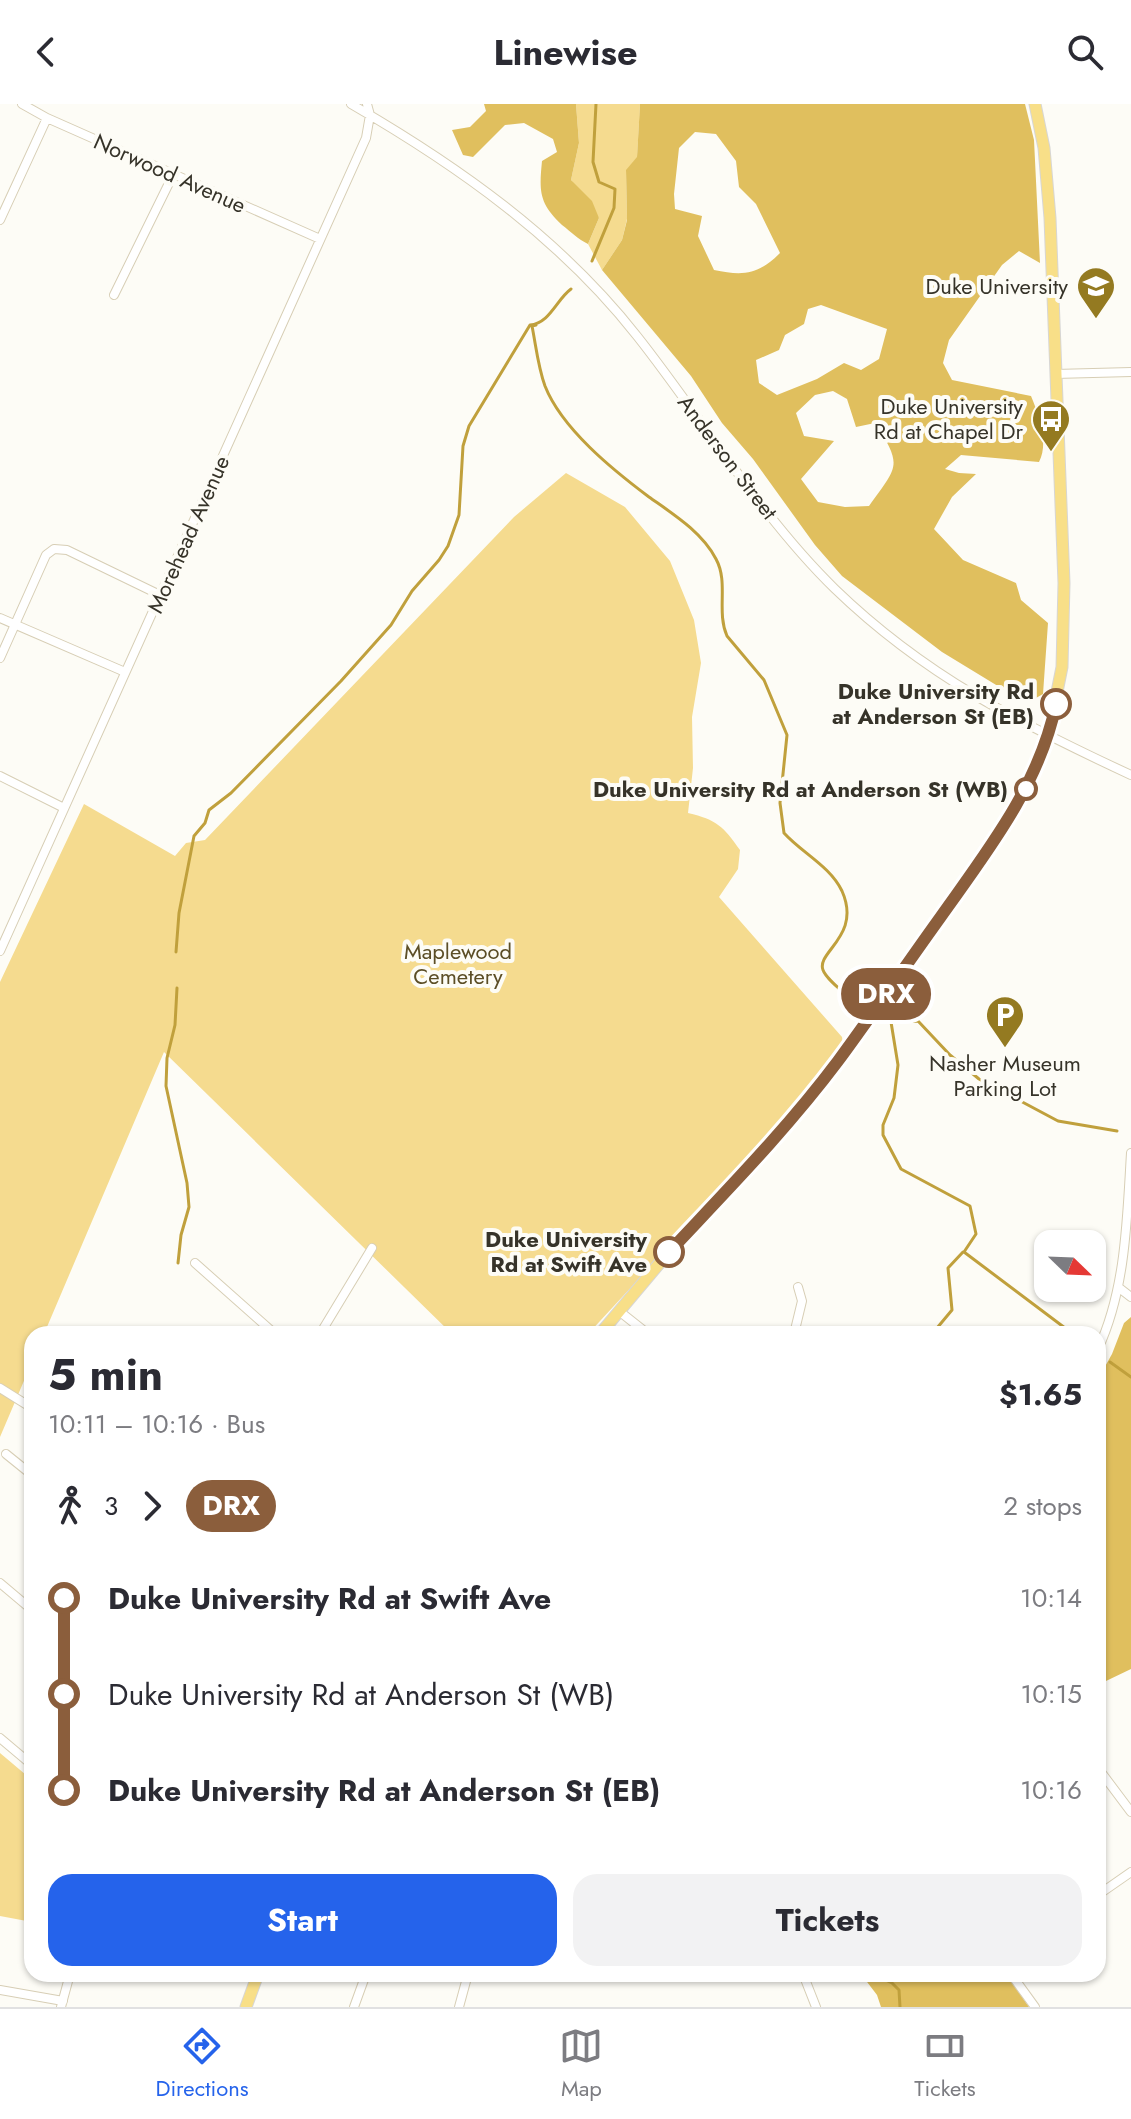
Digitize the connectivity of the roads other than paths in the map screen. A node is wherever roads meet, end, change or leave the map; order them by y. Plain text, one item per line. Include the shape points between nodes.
1 (22, 104) edge
2 (351, 104) edge
3 (367, 104) edge
4 (1035, 104) edge
5 (370, 115) junction
6 (47, 118) junction
7 (173, 175) junction
8 (0, 220) edge
9 (320, 239) junction
10 (114, 295) dead end
11 (1131, 372) edge
12 (1055, 374) junction
13 (160, 595) junction
14 (0, 618) edge
15 (15, 625) junction
16 (0, 658) edge
17 (125, 672) junction
18 (1048, 737) junction
19 (1131, 775) edge
20 (0, 776) edge
21 (64, 808) junction
22 (0, 951) edge
23 (1131, 1153) edge
24 (372, 1248) dead end
25 (195, 1263) dead end
26 (798, 1287) dead end
27 (1118, 1287) junction
28 (1131, 1297) edge
29 (619, 1311) junction
30 (266, 1326) edge
31 (325, 1326) edge
32 (607, 1326) edge
33 (638, 1326) edge
34 (796, 1326) edge
35 (1105, 1326) edge
36 (0, 1388) edge
37 (24, 1403) edge
38 (6, 1454) dead end
39 (24, 1469) edge
40 (0, 1583) edge
41 (24, 1603) edge
42 (0, 1738) edge
43 (24, 1758) edge
44 (1106, 1779) edge
45 (1131, 1812) edge
46 (1131, 1872) edge
47 (1106, 1889) edge
48 (68, 1982) edge
49 (255, 1982) edge
50 (363, 1982) edge
51 (466, 1982) edge
52 (806, 1982) edge
53 (1017, 1982) edge
54 (0, 1990) edge
55 (62, 2004) edge
56 (246, 2007) edge
57 (354, 2007) edge
58 (459, 2007) edge
59 (816, 2007) edge
60 (1035, 2007) edge

1 - 6 street, Norwood Avenue
2 - 5 street, Anderson Street
3 - 5 street
4 - 12 main road via 1050,218
5 - 9 street, Morehead Avenue via 366,138
5 - 18 street, Anderson Street via 496,198 587,279 635,334 779,526 848,601 925,665
6 - 7 street, Norwood Avenue
6 - 8 street
7 - 9 street, Norwood Avenue
7 - 10 street
9 - 13 street, Morehead Avenue
11 - 12 street
12 - 18 main road via 1064,619 1062,667
13 - 15 street via 67,550 54,549 46,555
13 - 17 street, Morehead Avenue
14 - 15 street
15 - 16 street
15 - 17 street
17 - 21 street, Morehead Avenue
18 - 19 street, Anderson Street
18 - 29 main road via 999,834 838,1062
20 - 21 street
21 - 22 street, Morehead Avenue
23 - 27 street
24 - 31 street
25 - 30 street
26 - 34 street via 802,1301
27 - 28 street
27 - 35 street
29 - 32 main road
29 - 33 street
36 - 37 street
38 - 39 street
40 - 41 street
42 - 43 street
44 - 45 street
46 - 47 street
48 - 55 street
49 - 56 main road
50 - 57 street
51 - 58 street
52 - 59 street
53 - 60 street
54 - 55 street

